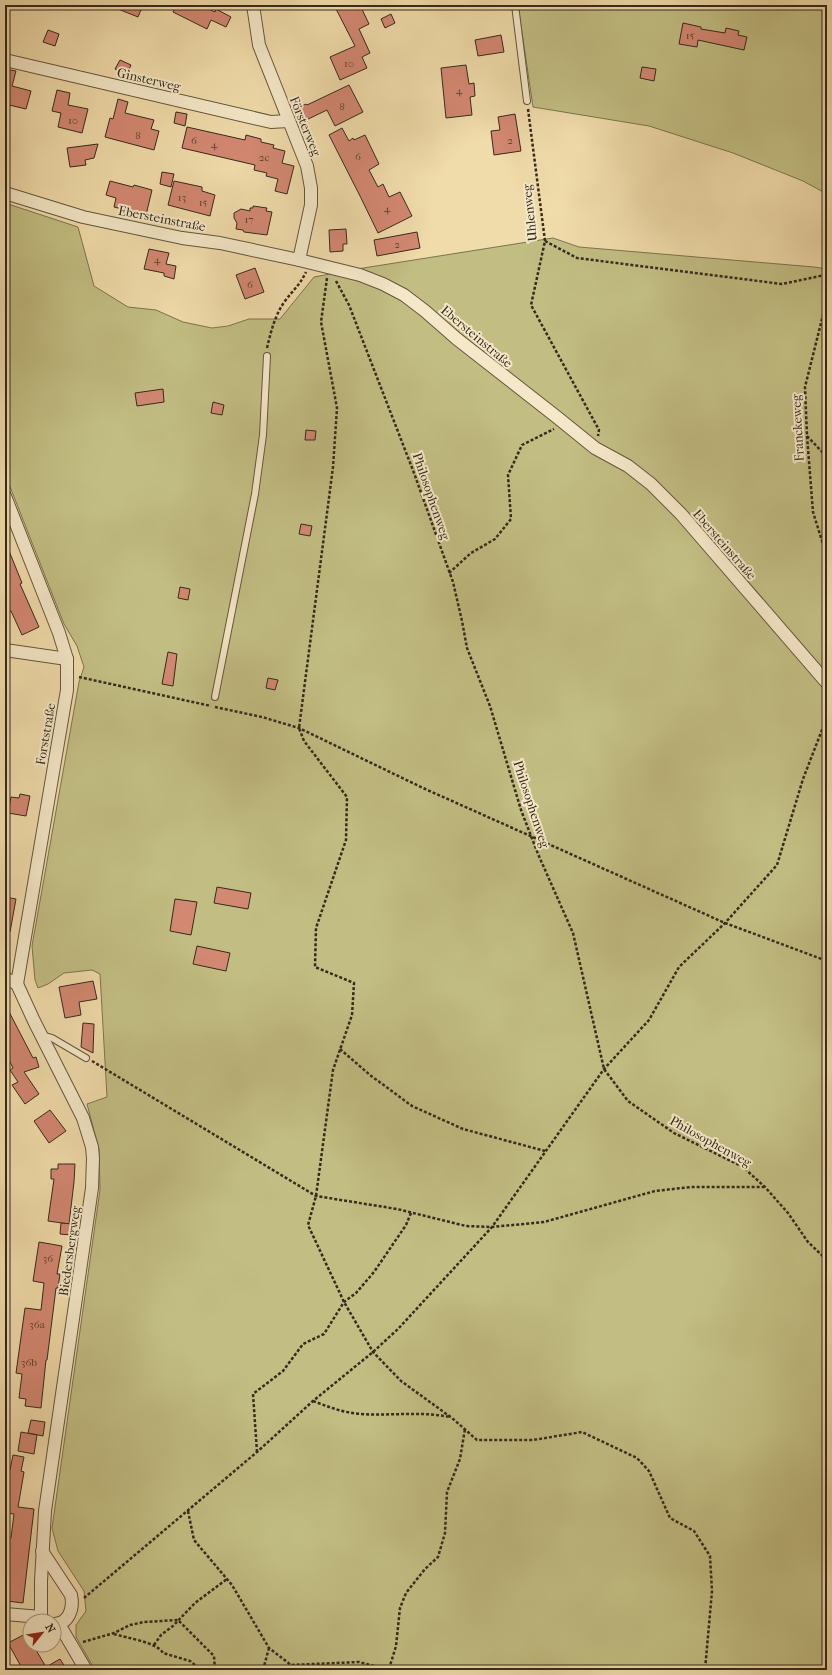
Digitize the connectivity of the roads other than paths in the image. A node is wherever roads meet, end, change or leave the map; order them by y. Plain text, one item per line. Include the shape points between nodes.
1 (253, 5) edge
2 (515, 5) edge
3 (5, 60) edge
4 (527, 100) road end
5 (288, 121) junction
6 (5, 193) edge
7 (305, 261) junction
8 (267, 356) road end
9 (5, 496) edge
10 (5, 650) edge
11 (67, 659) junction
12 (827, 683) edge
13 (215, 697) dead end
14 (5, 978) edge
15 (17, 984) junction
16 (41, 1035) junction
17 (86, 1058) road end
18 (42, 1551) junction
19 (43, 1613) edge
20 (5, 1614) edge
21 (22, 1616) edge
22 (62, 1621) edge
23 (62, 1633) edge
24 (86, 1670) edge

1 - 5 street, Försterweg via 259,45
2 - 4 lane
3 - 5 street, Ginsterweg via 271,122
5 - 7 street, Försterweg via 307,166 311,188
6 - 7 street, Ebersteinstraße via 83,216
7 - 12 street, Ebersteinstraße via 360,275 404,295 595,448 628,466 651,484 676,509
8 - 13 lane via 263,435 255,494
9 - 11 street, Forststraße
10 - 11 street
11 - 15 street, Forststraße via 67,690
14 - 15 street
15 - 16 street, Biedersbergweg
16 - 17 lane via 52,1038
16 - 18 street, Biedersbergweg via 83,1118 93,1158 92,1188 45,1511
18 - 19 street, Biedersbergweg
18 - 22 street via 71,1595 71,1612
20 - 21 street
23 - 24 street

